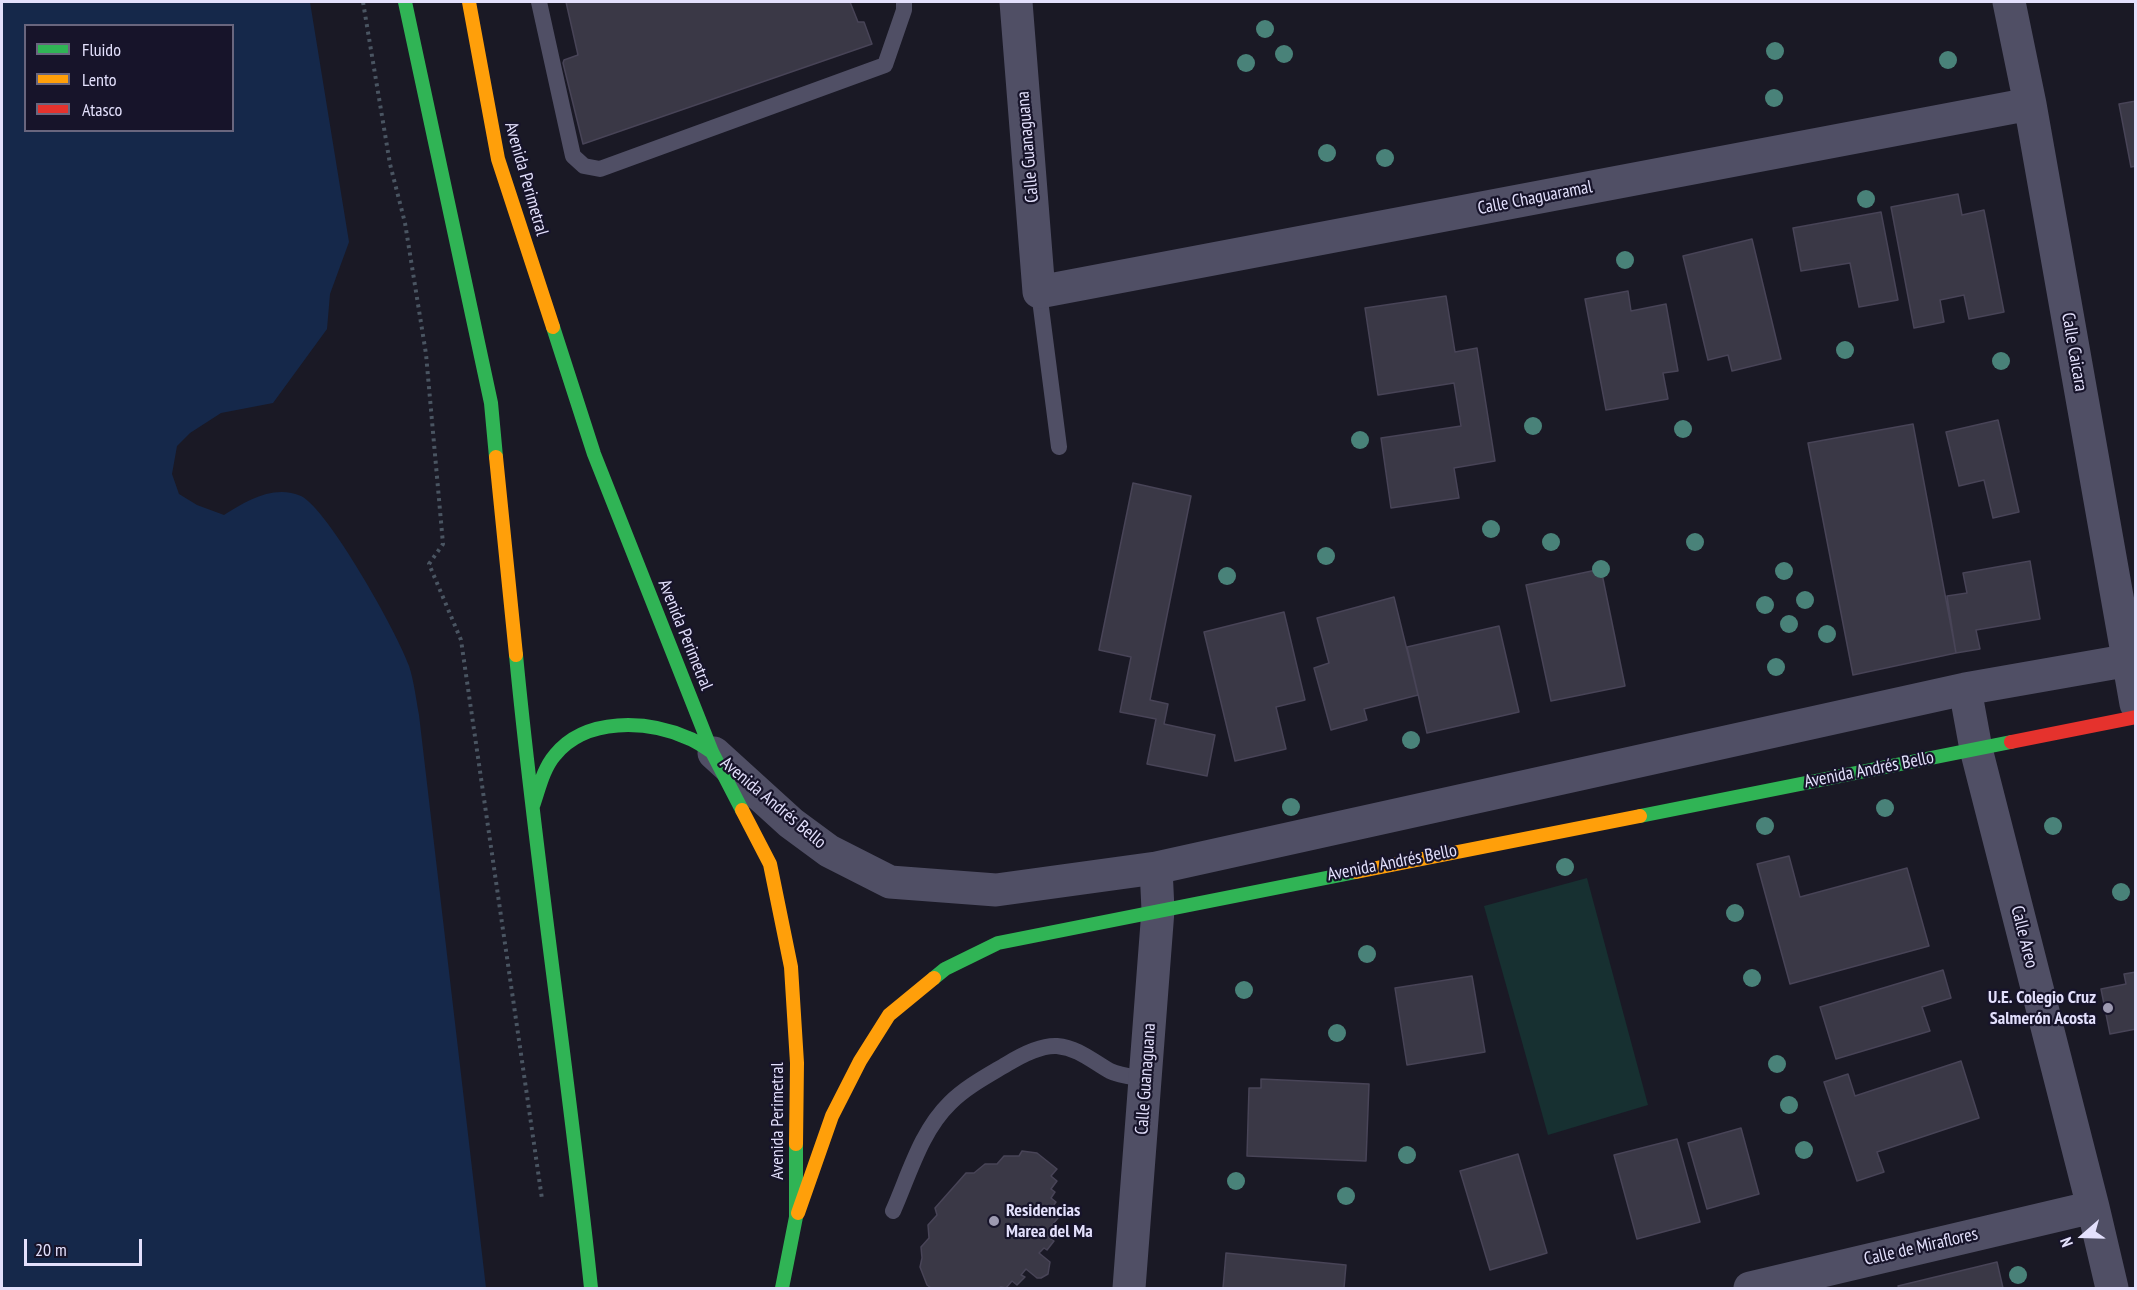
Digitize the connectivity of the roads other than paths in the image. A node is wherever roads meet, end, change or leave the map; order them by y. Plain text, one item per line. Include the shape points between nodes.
1 (405, 2) edge
2 (469, 2) edge
3 (539, 2) edge
4 (904, 2) edge
5 (1016, 2) edge
6 (2009, 2) edge
7 (2030, 104) junction
8 (1039, 292) junction
9 (1059, 447) dead end
10 (2132, 660) edge
11 (1965, 690) junction
12 (2136, 704) edge
13 (2136, 717) edge
14 (1976, 748) junction
15 (712, 752) junction
16 (532, 809) junction
17 (1156, 868) junction
18 (1158, 910) junction
19 (1146, 1079) junction
20 (581, 1190) junction
21 (2093, 1207) junction
22 (893, 1211) dead end
23 (796, 1217) junction
24 (601, 1263) dead end
25 (769, 1278) dead end
26 (591, 1288) edge
27 (782, 1288) edge
28 (1129, 1288) edge
29 (1750, 1288) edge
30 (2112, 1288) edge

1 - 16 main road via 491,403
2 - 15 main road, Avenida Perimetral via 502,171 594,453
3 - 4 lane via 573,156 584,166 600,169 885,64
5 - 8 street, Calle Guanaguana
6 - 7 street, Calle Caicara
7 - 8 street, Calle Chaguaramal
7 - 10 street, Calle Caicara
8 - 9 lane
10 - 11 street, Avenida Andrés Bello
10 - 12 street, Calle Caicara
11 - 14 street, Calle Areo
11 - 17 street, Avenida Andrés Bello
13 - 14 main road, Avenida Andrés Bello
14 - 18 main road, Avenida Andrés Bello
14 - 21 street, Calle Areo
15 - 16 main road via 685,736 645,725 591,731 572,739 555,755
15 - 17 street, Avenida Andrés Bello via 791,823 829,851 890,882 996,890
15 - 23 main road, Avenida Perimetral via 770,864 791,966 797,1063
16 - 20 main road
17 - 18 street, Calle Guanaguana
18 - 19 street, Calle Guanaguana
18 - 23 main road, Avenida Andrés Bello via 998,943 945,969 889,1015 832,1116
19 - 22 lane via 1111,1072 1075,1050 1060,1046 1016,1059 973,1085 938,1116
19 - 28 street, Calle Guanaguana
20 - 24 main road
20 - 26 main road
21 - 29 street, Calle de Miraflores
21 - 30 street, Calle Areo
23 - 25 main road
23 - 27 main road, Avenida Perimetral

